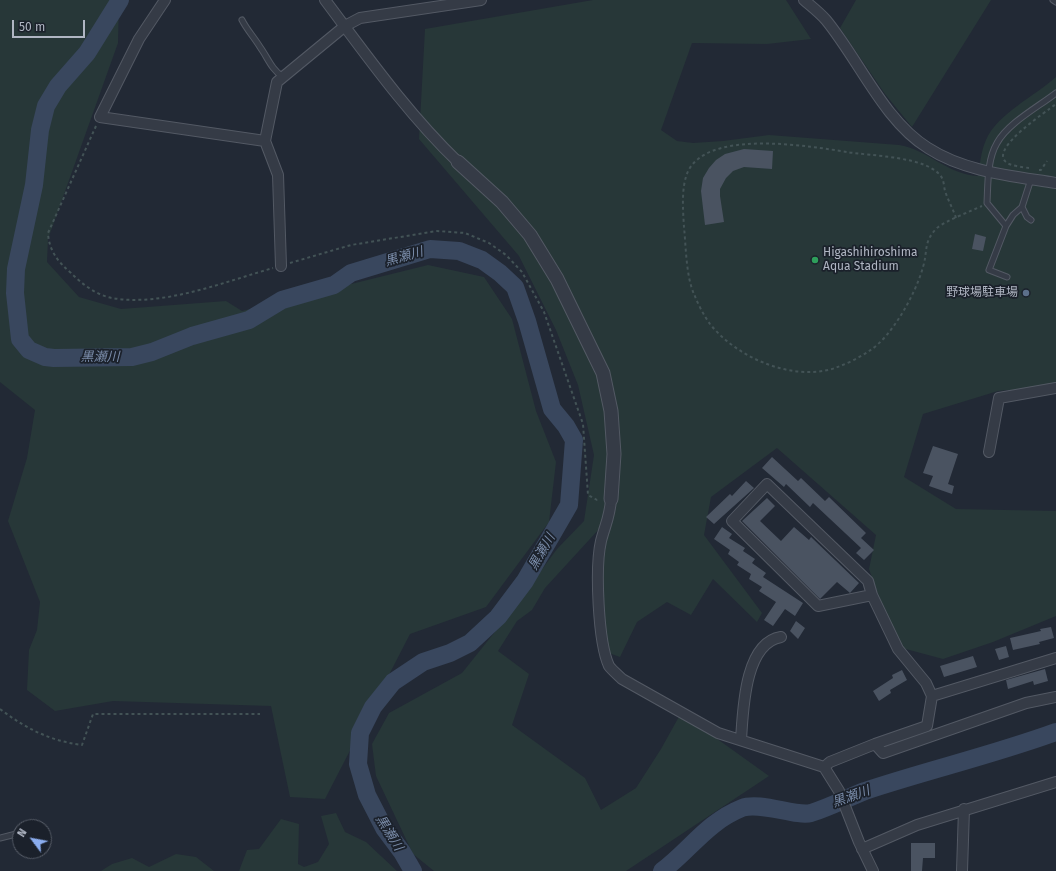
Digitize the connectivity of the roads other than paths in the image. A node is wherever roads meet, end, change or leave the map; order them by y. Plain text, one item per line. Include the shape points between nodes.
1 (166, 0) edge
2 (325, 0) edge
3 (481, 0) edge
4 (804, 0) edge
5 (1053, 0) edge
6 (1056, 2) edge
7 (242, 20) dead end
8 (345, 26) junction
9 (283, 77) junction
10 (1056, 93) edge
11 (265, 141) junction
12 (458, 162) joint
13 (988, 171) junction
14 (1031, 179) junction
15 (1056, 183) edge
16 (1022, 207) junction
17 (1031, 220) dead end
18 (1006, 226) junction
19 (280, 266) road end
20 (1007, 277) dead end
21 (1056, 388) edge
22 (990, 452) dead end
23 (611, 499) joint
24 (872, 595) junction
25 (781, 637) dead end
26 (1056, 658) edge
27 (932, 696) junction
28 (1056, 697) edge
29 (741, 740) junction
30 (875, 744) junction
31 (826, 770) junction
32 (1056, 782) edge
33 (964, 809) junction
34 (12, 834) edge
35 (0, 838) edge
36 (860, 846) junction
37 (873, 871) edge
38 (962, 871) edge

1 - 11 street via 139,39 100,117
2 - 8 street
3 - 8 street via 360,18
4 - 13 street via 826,20 907,133 943,156
5 - 6 lane
7 - 9 lane via 273,70
8 - 9 street
8 - 12 street via 403,102
9 - 11 street via 277,82
10 - 13 lane via 1002,135 993,152
11 - 19 street via 278,175
12 - 23 street via 502,202 530,235 557,279 603,373 611,411 614,447
13 - 14 street
13 - 18 lane via 987,203
14 - 15 street
14 - 16 lane
16 - 17 lane
16 - 18 lane
18 - 20 lane via 989,270
21 - 22 street via 1002,394 999,398
23 - 29 street via 610,515 601,542 598,592 602,641 610,666 622,679 718,734
24 - 24 street via 868,581 767,484 732,521 818,606
24 - 27 street via 898,649 926,683
25 - 29 street via 773,638 767,643 750,669 746,684
26 - 27 street
27 - 30 street via 927,726
28 - 30 street via 1026,703 883,753
29 - 31 street
30 - 31 street via 830,762
31 - 36 street via 839,790
32 - 33 street
33 - 36 street
33 - 38 street
34 - 35 lane
36 - 37 street

